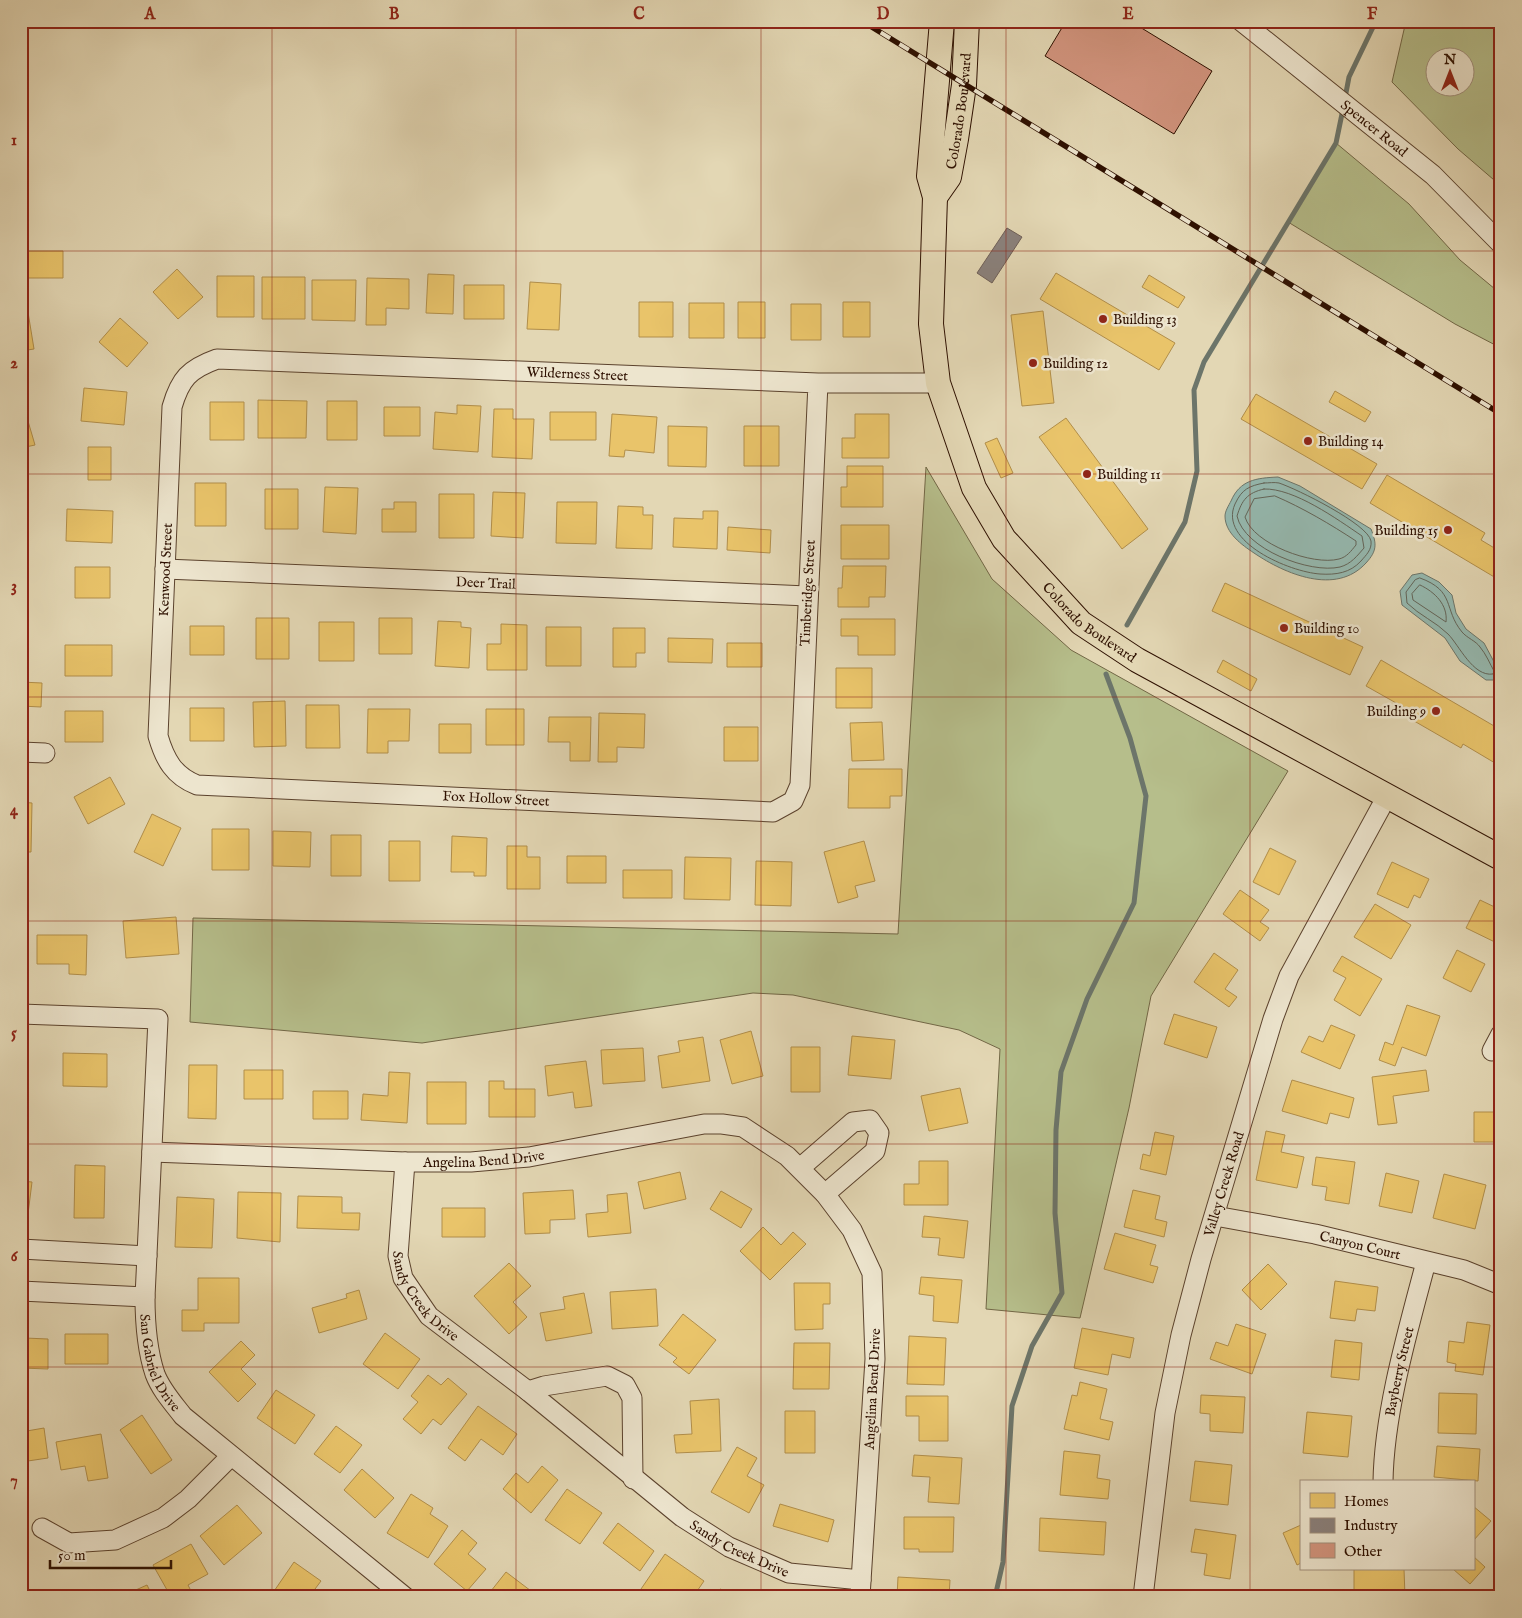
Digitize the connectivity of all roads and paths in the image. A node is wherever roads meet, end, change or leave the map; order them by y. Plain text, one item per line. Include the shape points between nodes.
1 (942, 21) edge
2 (967, 21) edge
3 (1241, 21) edge
4 (935, 197) junction
5 (1501, 244) edge
6 (217, 359) joint
7 (818, 383) junction
8 (938, 383) junction
9 (165, 569) junction
10 (806, 596) junction
11 (21, 752) edge
12 (45, 753) dead end
13 (197, 785) joint
14 (1387, 796) junction
15 (793, 801) joint
16 (1501, 858) edge
17 (21, 1014) edge
18 (152, 1152) junction
19 (405, 1162) junction
20 (800, 1168) junction
21 (825, 1194) junction
22 (1214, 1216) junction
23 (21, 1249) edge
24 (147, 1256) junction
25 (1426, 1262) junction
26 (1501, 1285) edge
27 (21, 1291) edge
28 (145, 1297) junction
29 (528, 1391) junction
30 (231, 1456) junction
31 (633, 1479) junction
32 (1383, 1480) edge
33 (42, 1528) dead end
34 (861, 1589) edge
35 (405, 1597) edge
36 (1143, 1597) edge

1 - 4 main road, Colorado Boulevard via 929,176
2 - 4 main road, Colorado Boulevard via 964,85 956,139 949,177
3 - 5 street, Spencer Road via 1432,175
4 - 8 main road, Colorado Boulevard via 931,324
6 - 7 street, Wilderness Street
6 - 9 street, Kenwood Street via 201,364 183,378 172,407
7 - 8 street, Wilderness Street
7 - 10 street, Timberidge Street
8 - 14 main road, Colorado Boulevard via 974,488 1004,539 1081,623 1138,660
9 - 10 street, Deer Trail
9 - 13 street, Kenwood Street via 158,736 172,768 183,779
10 - 15 street, Timberidge Street via 800,785
11 - 12 street
13 - 15 street, Fox Hollow Street via 772,812
14 - 16 main road, Colorado Boulevard
14 - 22 street, Valley Creek Road via 1289,976
17 - 18 street, San Gabriel Drive via 158,1019
18 - 19 street, Angelina Bend Drive
18 - 24 street, San Gabriel Drive
19 - 20 street, Angelina Bend Drive via 471,1162 529,1157 704,1124 722,1124 743,1127
19 - 29 street, Sandy Creek Drive via 398,1256 403,1278 429,1316
20 - 21 street, Angelina Bend Drive
20 - 21 street via 853,1122 870,1120 879,1133 875,1151
21 - 34 street, Angelina Bend Drive via 863,1251 872,1273 874,1294 874,1359
22 - 25 street, Canyon Court via 1315,1234
22 - 36 street, Valley Creek Road via 1180,1335 1165,1413
23 - 24 street
24 - 28 street, San Gabriel Drive
25 - 26 street, Canyon Court via 1464,1270
25 - 32 street, Bayberry Street via 1407,1332 1385,1444
27 - 28 street
28 - 30 street, San Gabriel Drive via 145,1320 155,1374 183,1416
29 - 31 street, Sandy Creek Drive
29 - 31 street via 607,1376 625,1384 632,1398
30 - 33 street via 188,1499 163,1518 115,1540 69,1543
30 - 35 street, San Gabriel Drive
31 - 34 street, Sandy Creek Drive via 682,1517 729,1547 789,1573

